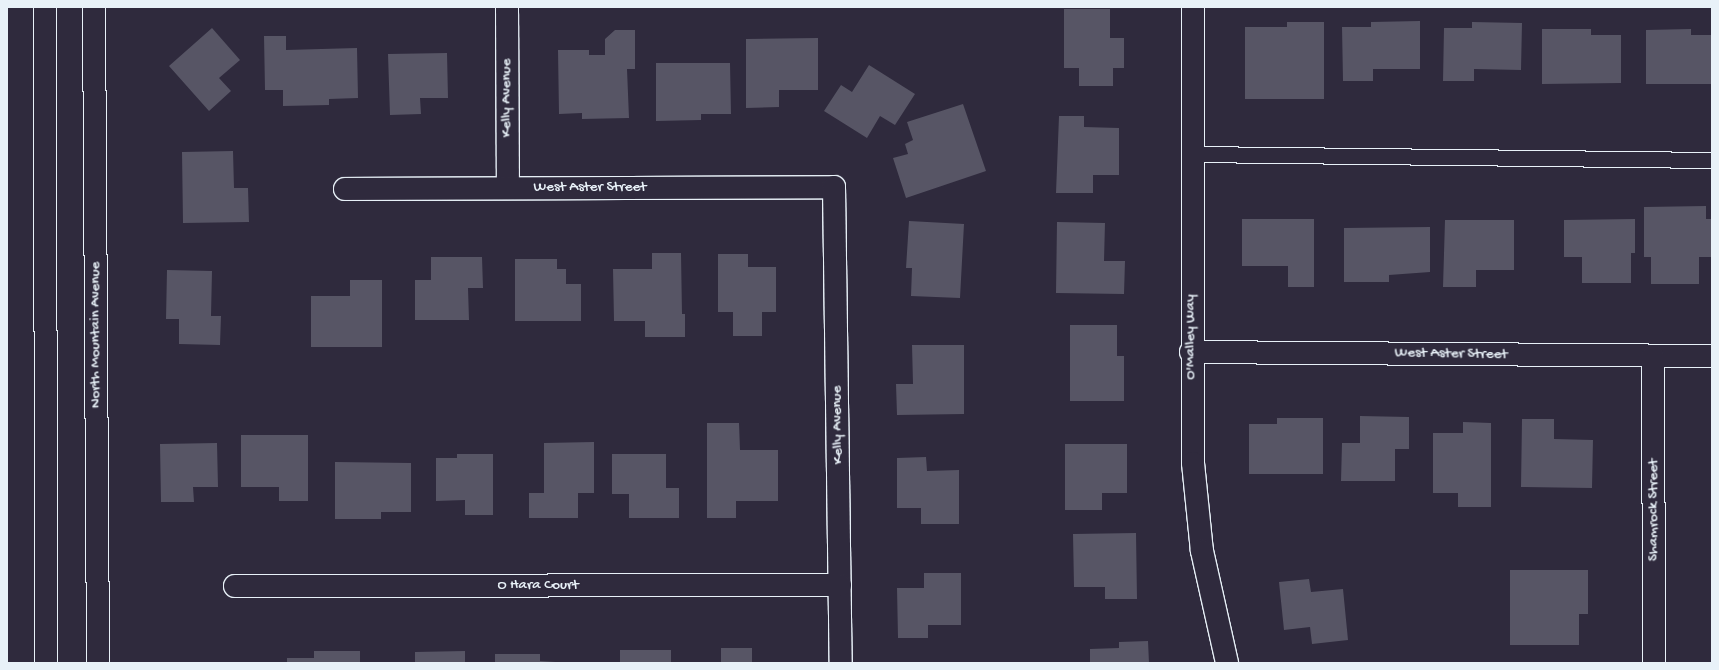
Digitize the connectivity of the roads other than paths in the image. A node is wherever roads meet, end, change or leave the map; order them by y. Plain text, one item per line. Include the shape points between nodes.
1 (45, 7) edge
2 (94, 7) edge
3 (507, 7) edge
4 (1193, 7) edge
5 (1193, 154) junction
6 (1712, 160) edge
7 (834, 187) joint
8 (508, 188) junction
9 (345, 189) dead end
10 (1191, 352) junction
11 (1654, 356) junction
12 (1712, 356) edge
13 (840, 585) junction
14 (236, 586) dead end
15 (46, 663) edge
16 (98, 663) edge
17 (841, 663) edge
18 (1227, 663) edge
19 (1654, 663) edge

1 - 15 street
2 - 16 street, North Mountain Avenue
3 - 8 street, Kelly Avenue
4 - 5 street, O'Malley Way
5 - 6 lane
5 - 10 street, O'Malley Way
7 - 8 street, West Aster Street
7 - 13 street, Kelly Avenue
8 - 9 street, West Aster Street
10 - 11 street, West Aster Street
10 - 18 street, O'Malley Way via 1193,463 1202,551
11 - 12 street, West Aster Street
11 - 19 street, Shamrock Street
13 - 14 street, O Hara Court
13 - 17 street, Kelly Avenue

